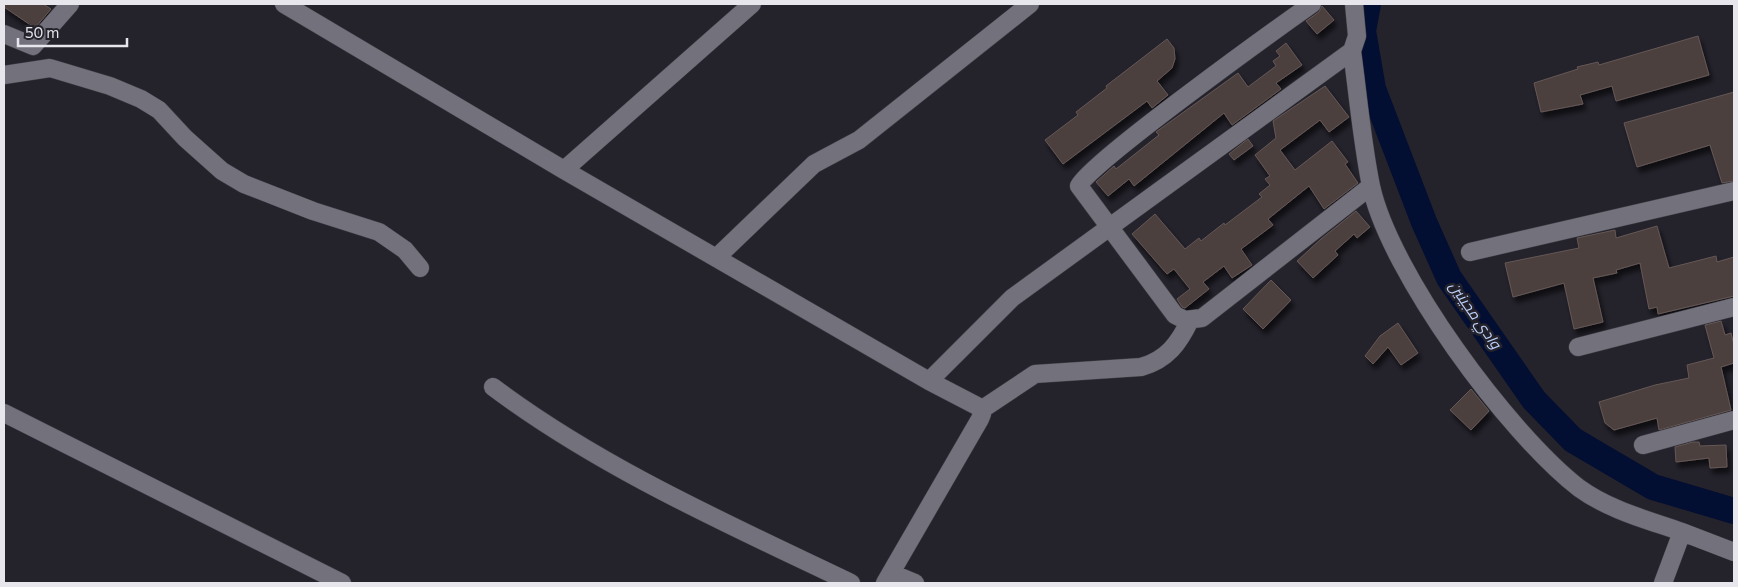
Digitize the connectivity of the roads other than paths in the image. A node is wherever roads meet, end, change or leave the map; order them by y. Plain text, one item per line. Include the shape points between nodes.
1 (70, 4) edge
2 (284, 4) edge
3 (752, 4) edge
4 (1030, 4) edge
5 (1312, 4) edge
6 (1354, 4) edge
7 (4, 34) edge
8 (1352, 51) junction
9 (4, 75) edge
10 (564, 170) junction
11 (1371, 186) junction
12 (1734, 191) edge
13 (1111, 227) junction
14 (1470, 252) dead end
15 (716, 258) junction
16 (420, 268) dead end
17 (1734, 307) edge
18 (1190, 320) junction
19 (1578, 347) dead end
20 (929, 381) junction
21 (493, 387) dead end
22 (981, 410) junction
23 (4, 413) edge
24 (1734, 420) edge
25 (1642, 445) dead end
26 (1682, 532) junction
27 (1734, 552) edge
28 (888, 578) edge
29 (342, 583) edge
30 (851, 583) edge
31 (916, 583) edge
32 (1663, 583) edge

1 - 7 street via 33,46
2 - 10 street
3 - 10 street
4 - 15 street via 859,140 814,164
5 - 13 street via 1083,177 1079,186 1082,192
6 - 8 street via 1356,36
8 - 11 street
8 - 13 street
9 - 16 street via 50,68 110,86 140,99 159,110 222,171 244,184 305,208 379,232 405,250
10 - 15 street
11 - 18 street via 1202,318
11 - 26 street via 1402,264 1469,367 1527,439 1593,497
12 - 14 street
13 - 18 street via 1175,315
13 - 20 street via 1012,298
15 - 20 street
17 - 19 street
18 - 22 street via 1174,349 1151,364 1141,368 1036,374
20 - 22 street
21 - 30 street via 637,478
22 - 28 street via 980,418
23 - 29 street
24 - 25 street
26 - 27 street
26 - 32 street
28 - 31 street

